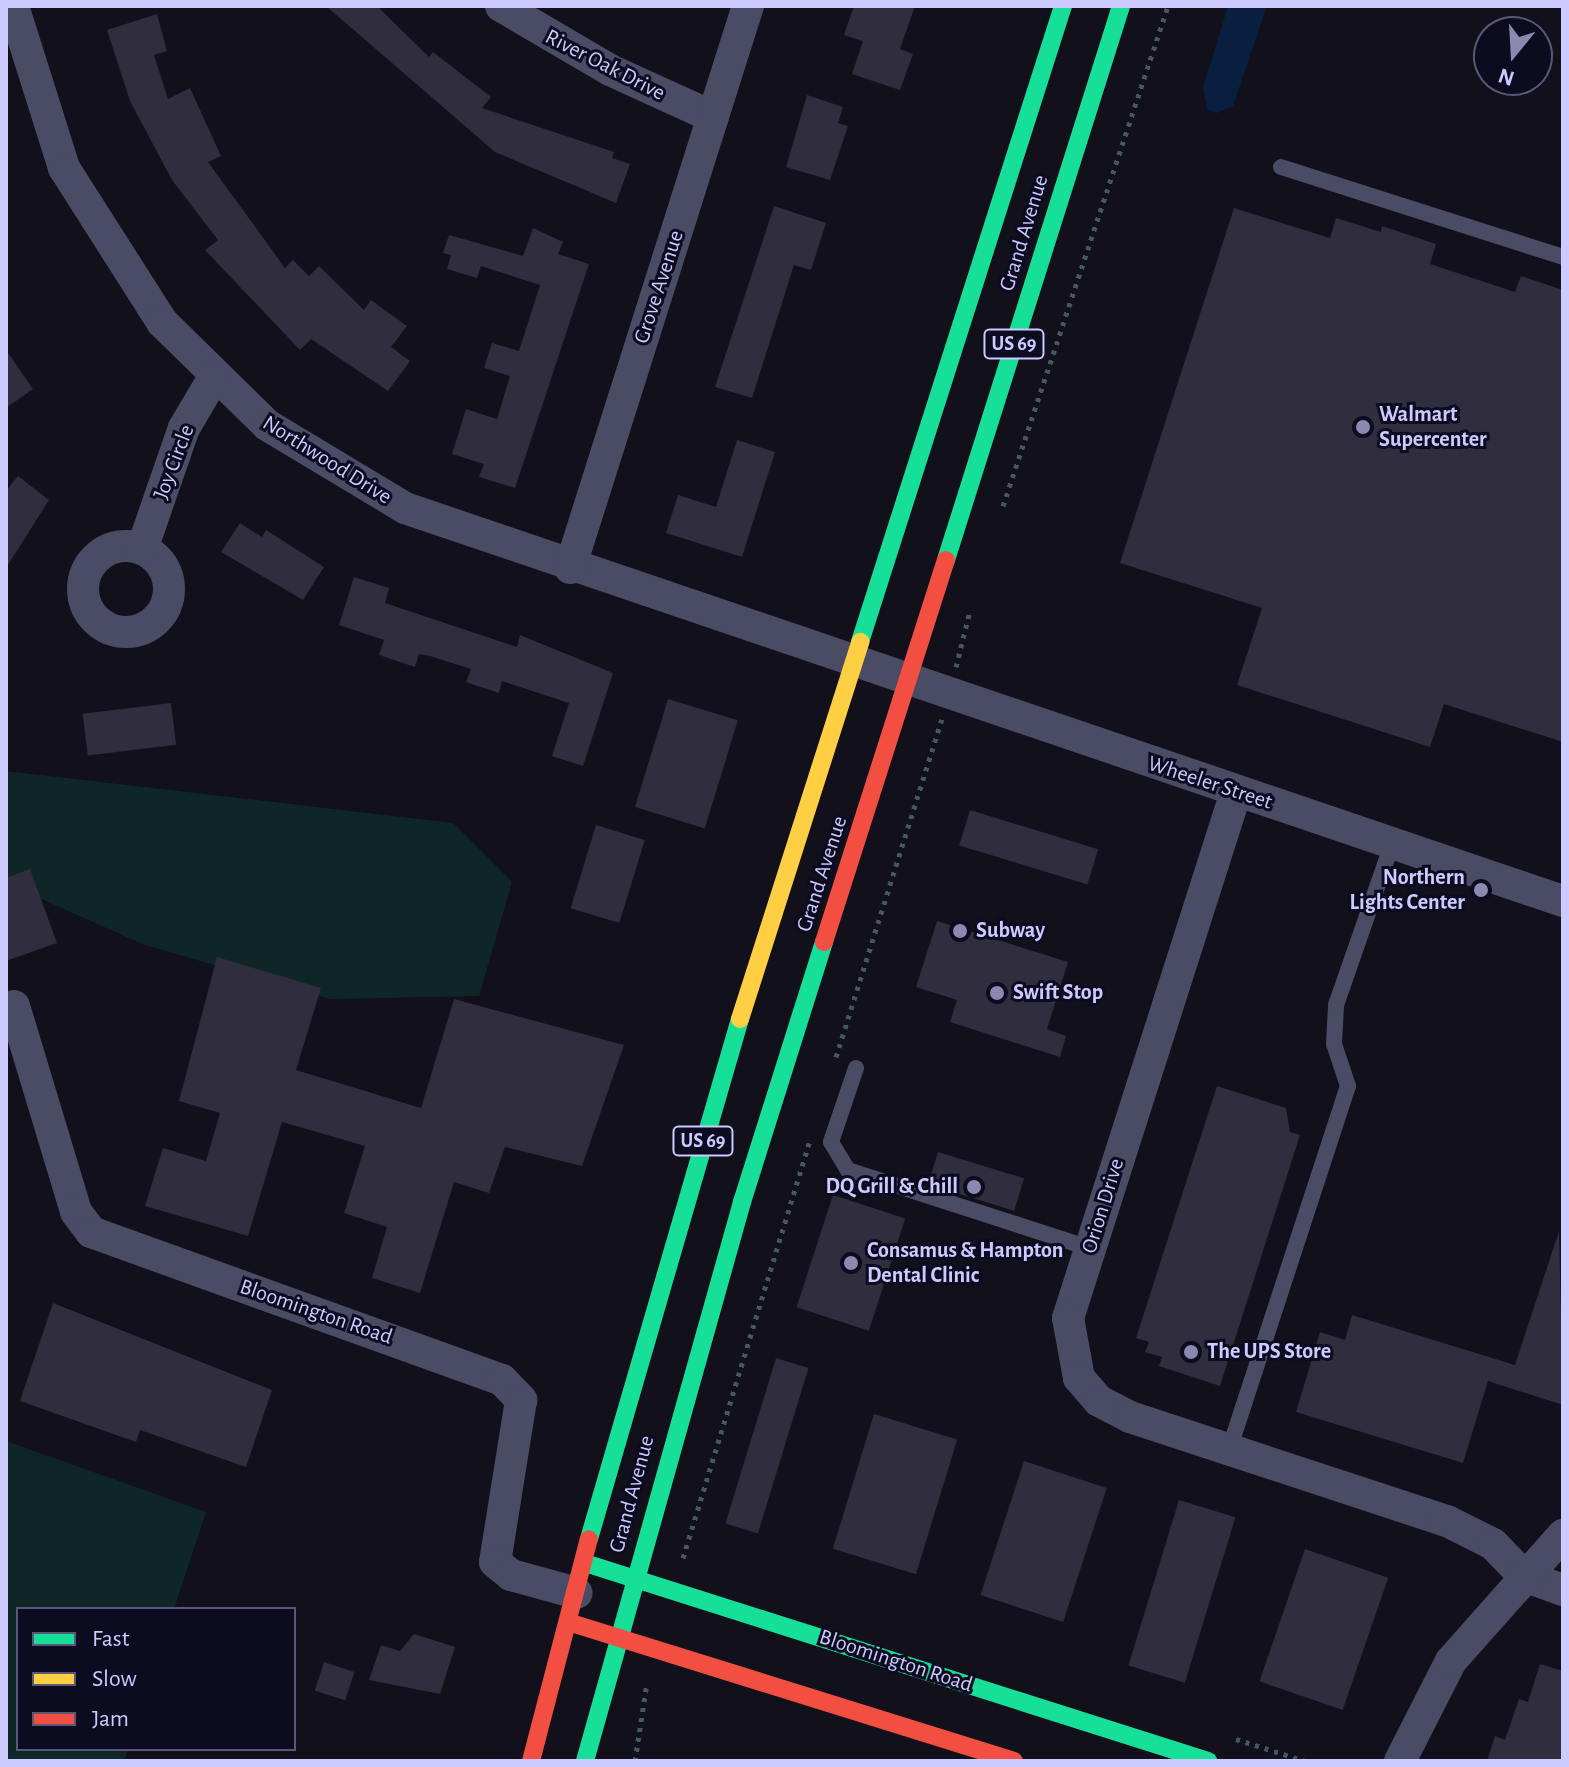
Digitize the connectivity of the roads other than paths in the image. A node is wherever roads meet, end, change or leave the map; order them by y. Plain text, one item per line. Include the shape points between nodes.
1 (13, 6) edge
2 (501, 6) edge
3 (748, 6) edge
4 (1063, 6) edge
5 (1121, 6) edge
6 (713, 117) junction
7 (1281, 167) dead end
8 (1563, 257) edge
9 (213, 379) junction
10 (142, 549) dead end
11 (570, 568) junction
12 (856, 665) junction
13 (908, 682) junction
14 (1236, 792) junction
15 (1392, 844) junction
16 (1563, 901) edge
17 (14, 1006) dead end
18 (856, 1068) dead end
19 (1090, 1248) junction
20 (1229, 1450) junction
21 (1563, 1535) edge
22 (1524, 1576) junction
23 (634, 1578) junction
24 (1563, 1590) edge
25 (576, 1592) junction
26 (618, 1638) junction
27 (531, 1761) edge
28 (585, 1761) edge
29 (1014, 1761) edge
30 (1208, 1761) edge
31 (1400, 1761) edge

1 - 9 street, Northwood Drive via 43,113 90,217 162,322
2 - 6 street, River Oak Drive via 610,70
3 - 6 street, Grove Avenue
4 - 12 main road, Grand Avenue / US 69
5 - 13 main road, Grand Avenue / US 69
6 - 11 street, Grove Avenue
7 - 8 lane
9 - 10 street, Joy Circle via 184,428
9 - 11 street, Northwood Drive via 267,425 405,508
11 - 12 street, Northwood Drive
12 - 13 street, Wheeler Street
12 - 25 main road, Grand Avenue / US 69 via 740,1017 630,1383
13 - 14 street, Wheeler Street
13 - 23 main road, Grand Avenue / US 69 via 742,1202
14 - 15 street, Wheeler Street
14 - 19 street, Orion Drive
15 - 16 street, Wheeler Street
15 - 20 lane via 1336,1005 1334,1044 1348,1086
17 - 25 street, Bloomington Road via 76,1212 91,1232 502,1380 521,1400 495,1562 511,1575
18 - 19 lane via 831,1142 848,1170
19 - 20 street, Orion Drive via 1068,1318 1079,1378 1099,1401 1130,1417
20 - 22 street, Orion Drive via 1447,1521 1493,1544
21 - 22 street
22 - 24 street
22 - 31 street via 1451,1661
23 - 25 main road, Bloomington Road
23 - 26 main road, Grand Avenue / US 69
23 - 30 main road, Bloomington Road
25 - 26 main road, Bloomington Road
25 - 27 main road, Grand Avenue / US 69
26 - 28 main road, Grand Avenue / US 69
26 - 29 main road, Bloomington Road

